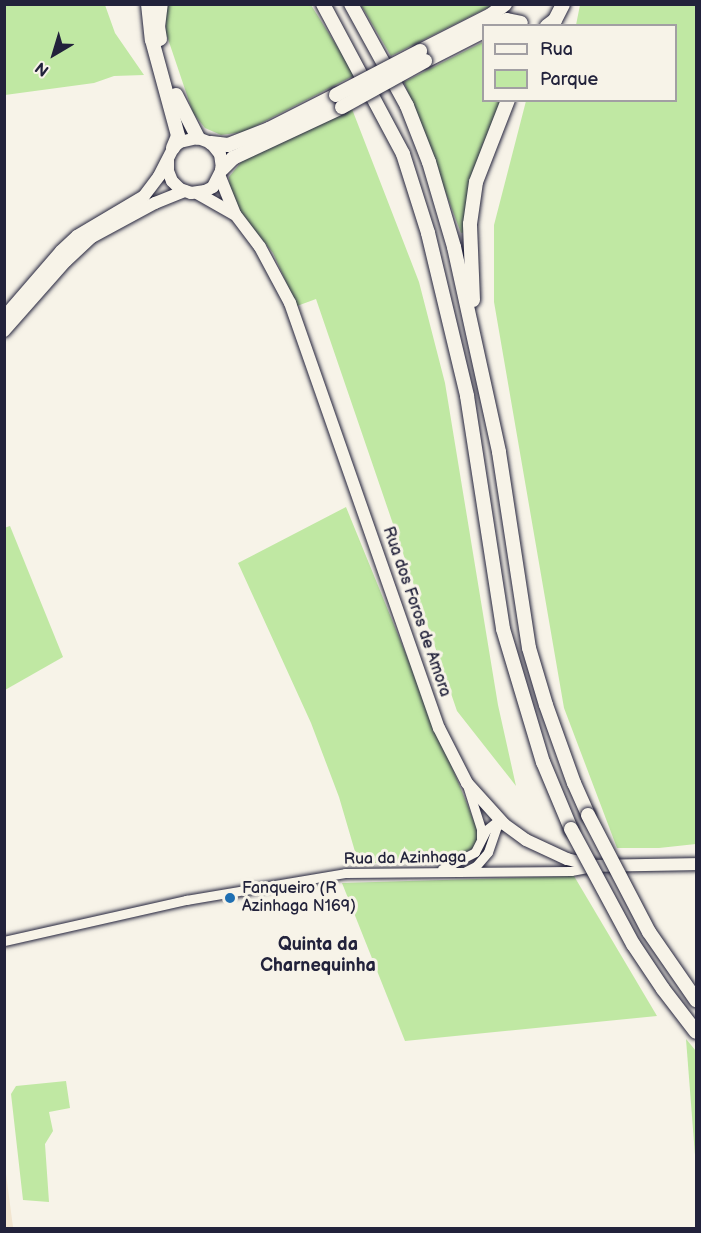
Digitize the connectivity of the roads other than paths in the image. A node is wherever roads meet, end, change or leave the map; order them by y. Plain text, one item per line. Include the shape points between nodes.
1 (148, 4) edge
2 (161, 4) edge
3 (318, 4) edge
4 (323, 4) edge
5 (351, 4) edge
6 (508, 4) edge
7 (563, 4) edge
8 (498, 24) edge
9 (523, 24) edge
10 (549, 24) edge
11 (482, 31) edge
12 (423, 56) junction
13 (359, 68) junction
14 (339, 101) junction
15 (507, 102) edge
16 (204, 141) junction
17 (170, 154) junction
18 (221, 173) junction
19 (191, 192) junction
20 (235, 214) junction
21 (4, 317) edge
22 (4, 331) edge
23 (482, 371) junction
24 (466, 783) junction
25 (499, 820) junction
26 (481, 840) junction
27 (696, 864) edge
28 (595, 866) junction
29 (436, 870) junction
30 (461, 873) junction
31 (4, 941) edge
32 (696, 1000) edge
33 (696, 1032) edge

1 - 17 highway via 152,40 178,136
2 - 16 highway via 158,27 177,98
3 - 13 highway
4 - 13 highway
5 - 23 highway via 407,106 429,162 454,247
6 - 9 highway
6 - 12 highway
7 - 10 highway
8 - 9 highway via 507,20
11 - 12 highway
12 - 14 highway, bridge
13 - 33 highway, bridge via 403,154 428,233 467,396 503,629 543,762 571,829 633,944
14 - 16 highway via 228,145
14 - 18 highway via 233,158
15 - 23 highway via 476,182 470,224 474,313
16 - 17 main road via 180,142
16 - 18 main road via 220,154
17 - 19 main road via 169,176 176,186
17 - 21 main road via 144,196 77,236
18 - 19 main road via 213,187
18 - 20 main road
19 - 20 main road
19 - 22 main road via 155,202 92,237
20 - 24 main road, Rua dos Foros de Amora via 260,247 290,303 439,728
23 - 32 highway, bridge via 499,452 529,648 546,705 588,815 648,932
24 - 25 main road, Rua dos Foros de Amora
24 - 26 street
25 - 26 street
25 - 28 main road, Rua dos Foros de Amora via 549,852
25 - 30 street via 483,859
26 - 29 street via 468,857
27 - 28 main road, Rua dos Foros de Amora
28 - 30 street, Rua da Azinhaga via 571,871
29 - 30 street, Rua da Azinhaga
29 - 31 street, Rua da Azinhaga via 364,871 317,877 186,900

